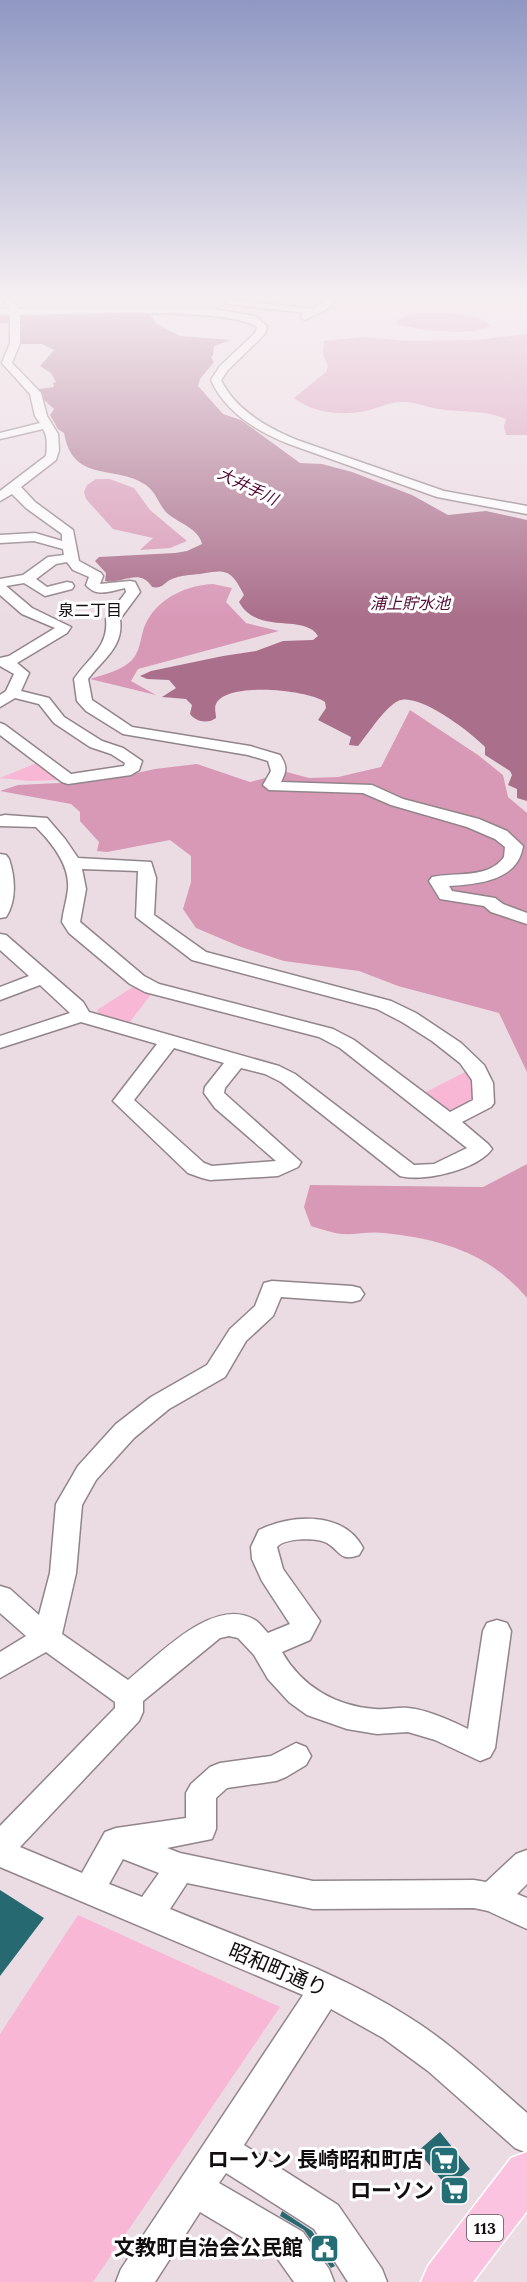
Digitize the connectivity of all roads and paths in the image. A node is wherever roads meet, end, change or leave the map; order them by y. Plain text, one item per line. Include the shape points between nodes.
1 (38, 405) edge
2 (235, 405) edge
3 (48, 425) junction
4 (0, 436) edge
5 (9, 489) edge
6 (518, 495) dead end
7 (0, 497) edge
8 (483, 502) junction
9 (527, 510) edge
10 (0, 538) edge
11 (70, 552) junction
12 (27, 579) junction
13 (0, 583) edge
14 (67, 586) dead end
15 (0, 588) edge
16 (3, 662) edge
17 (6, 697) edge
18 (0, 728) edge
19 (0, 821) edge
20 (0, 859) edge
21 (72, 863) junction
22 (0, 914) edge
23 (527, 920) edge
24 (0, 939) edge
25 (42, 977) junction
26 (0, 994) edge
27 (81, 1016) junction
28 (170, 1040) junction
29 (0, 1042) edge
30 (237, 1060) junction
31 (448, 1121) junction
32 (352, 1294) dead end
33 (350, 1548) dead end
34 (0, 1597) edge
35 (497, 1631) dead end
36 (47, 1638) junction
37 (264, 1647) junction
38 (0, 1666) edge
39 (129, 1696) junction
40 (297, 1756) dead end
41 (116, 1842) junction
42 (0, 1847) edge
43 (0, 1853) edge
44 (527, 1864) edge
45 (180, 1867) junction
46 (89, 1890) junction
47 (491, 1897) junction
48 (527, 1914) edge
49 (148, 1916) junction
50 (326, 1989) junction
51 (527, 2136) edge
52 (221, 2150) junction
53 (527, 2174) edge
54 (195, 2189) junction
55 (134, 2282) edge
56 (316, 2282) edge
57 (369, 2282) edge
58 (444, 2282) edge

1 - 3 street
2 - 8 street via 271,433 425,489
3 - 4 street
3 - 5 street via 52,457
5 - 7 street
5 - 11 street via 68,533
6 - 8 street
8 - 9 street
10 - 11 street via 35,537
11 - 12 street
11 - 23 street via 79,570 96,576 93,585 97,589 124,583 133,592 113,619 113,642 81,679 85,701 91,708 128,731 274,758 279,764 272,785 275,787 366,788 501,835 514,846 515,856 508,866 492,874 438,881 446,895 489,902
12 - 13 street
12 - 14 street via 45,592
15 - 16 street via 27,611 64,627
16 - 17 street via 22,673
17 - 18 street via 44,701 59,720 96,744 134,761 131,770 69,779
19 - 21 street via 41,822
20 - 22 street via 6,878
21 - 31 street via 77,884 71,922 137,980 152,988 326,1033 347,1044
21 - 31 street via 145,866 145,918 199,957 384,1005 446,1041 473,1065 482,1080 484,1103
24 - 25 street
25 - 26 street
25 - 27 street via 76,1006
27 - 28 street
27 - 29 street
28 - 30 street
28 - 30 street via 123,1101 196,1168 210,1173 278,1169 290,1162 214,1093
30 - 31 street via 288,1078 408,1171 441,1170 481,1149
32 - 36 street via 272,1288 265,1310 238,1335 216,1371 160,1403 125,1431 87,1473 69,1504 63,1573
33 - 37 street via 332,1532 280,1531 271,1537 264,1546 263,1558 306,1621 300,1632
34 - 36 street
35 - 37 street via 480,1748 408,1719 377,1722 317,1706 278,1671
36 - 38 street
36 - 39 street
37 - 39 street via 246,1628 229,1625 212,1629
39 - 42 street via 129,1712
40 - 41 street via 276,1768 220,1776 201,1793 201,1829
41 - 45 street
41 - 46 street
43 - 46 street, 昭和町通り
44 - 47 street
45 - 47 street via 314,1895
45 - 49 street
46 - 49 street, 昭和町通り
47 - 48 street
49 - 50 street, 昭和町通り
50 - 51 street, 昭和町通り via 395,2027 440,2059
50 - 52 street
52 - 54 street
52 - 57 street via 326,2217
53 - 58 main road, 113
54 - 55 street
54 - 56 street via 290,2246

